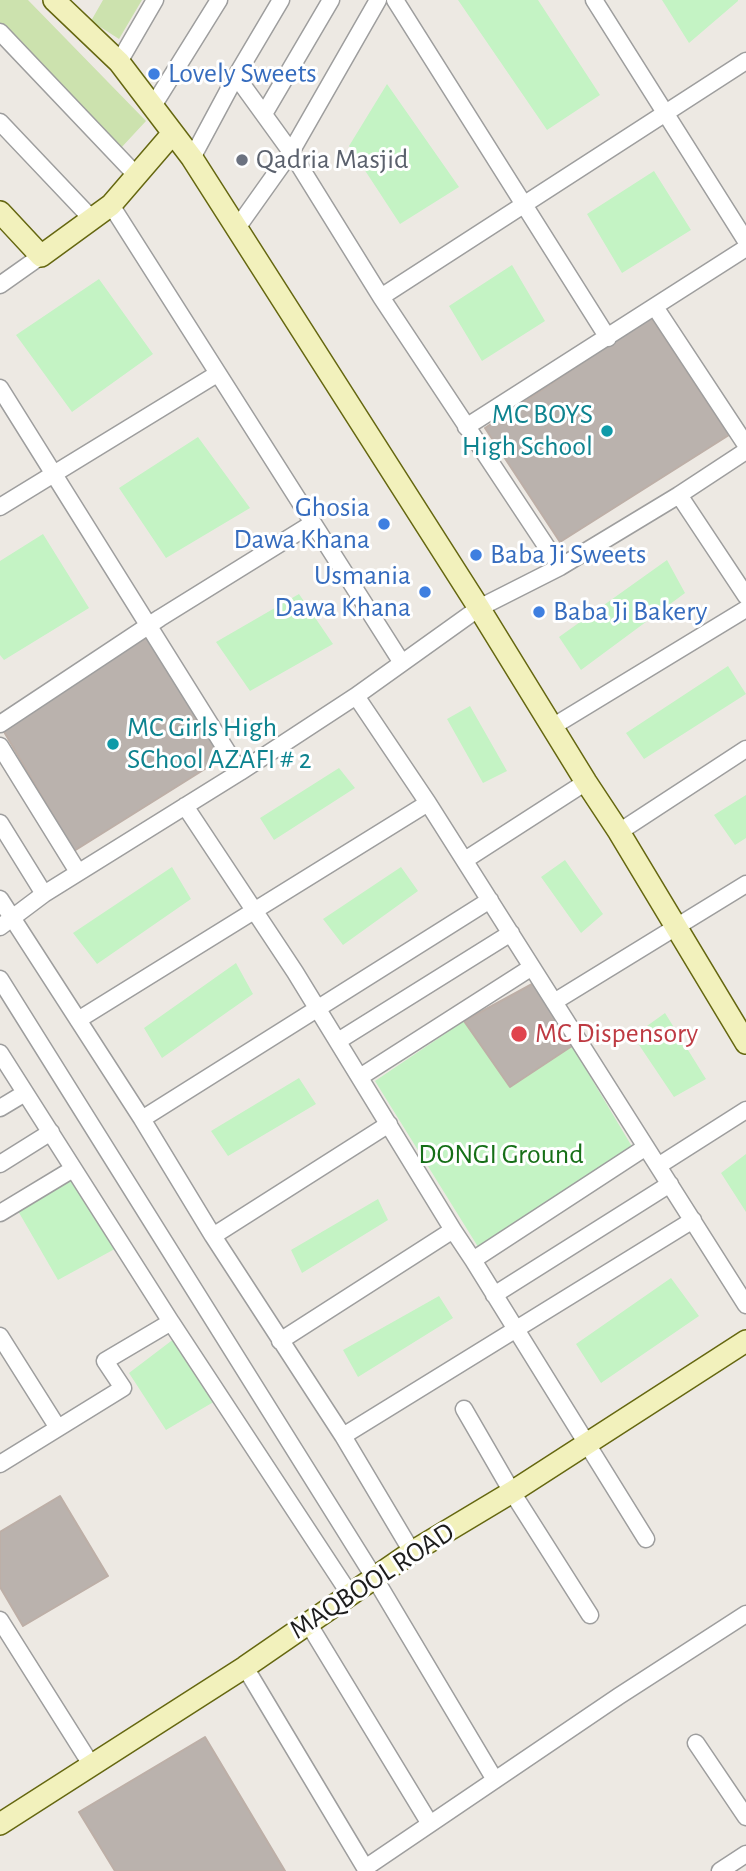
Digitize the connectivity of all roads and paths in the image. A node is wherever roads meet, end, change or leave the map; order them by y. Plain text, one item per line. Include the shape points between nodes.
1 (155, 0) edge
2 (219, 0) edge
3 (281, 0) edge
4 (331, 0) edge
5 (378, 0) edge
6 (395, 0) edge
7 (594, 0) edge
8 (65, 4) edge
9 (0, 32) edge
10 (746, 61) edge
11 (119, 62) junction
12 (236, 76) junction
13 (153, 106) junction
14 (264, 114) junction
15 (666, 114) junction
16 (0, 122) edge
17 (173, 133) junction
18 (291, 152) junction
19 (192, 158) junction
20 (137, 176) junction
21 (525, 204) junction
22 (111, 205) junction
23 (0, 212) edge
24 (92, 219) junction
25 (237, 228) junction
26 (746, 242) edge
27 (746, 248) edge
28 (41, 256) junction
29 (0, 285) edge
30 (381, 297) junction
31 (655, 307) junction
32 (608, 338) junction
33 (218, 374) junction
34 (0, 388) edge
35 (466, 427) junction
36 (746, 445) edge
37 (746, 451) edge
38 (54, 474) junction
39 (679, 495) junction
40 (0, 507) edge
41 (313, 523) junction
42 (560, 566) junction
43 (746, 596) edge
44 (479, 608) junction
45 (746, 609) edge
46 (148, 626) junction
47 (402, 663) junction
48 (356, 696) junction
49 (0, 724) edge
50 (552, 727) junction
51 (0, 746) edge
52 (746, 749) edge
53 (240, 772) junction
54 (586, 782) junction
55 (428, 803) junction
56 (185, 806) junction
57 (0, 823) edge
58 (619, 832) junction
59 (464, 860) junction
60 (78, 872) junction
61 (746, 884) edge
62 (44, 894) junction
63 (0, 900) edge
64 (490, 900) junction
65 (254, 911) junction
66 (6, 923) edge
67 (676, 926) junction
68 (511, 933) junction
69 (532, 967) junction
70 (0, 979) edge
71 (554, 1002) junction
72 (318, 1009) junction
73 (78, 1020) junction
74 (338, 1041) junction
75 (746, 1043) edge
76 (0, 1053) edge
77 (360, 1077) junction
78 (25, 1093) junction
79 (0, 1108) edge
80 (746, 1110) edge
81 (142, 1119) junction
82 (389, 1124) junction
83 (51, 1132) junction
84 (646, 1147) junction
85 (0, 1164) edge
86 (658, 1166) junction
87 (73, 1169) junction
88 (670, 1184) junction
89 (0, 1213) edge
90 (692, 1220) junction
91 (453, 1230) junction
92 (213, 1236) junction
93 (473, 1260) junction
94 (494, 1295) junction
95 (746, 1305) edge
96 (171, 1322) junction
97 (517, 1330) junction
98 (0, 1336) edge
99 (280, 1341) junction
100 (746, 1341) edge
101 (464, 1409) dead end
102 (58, 1428) junction
103 (343, 1436) junction
104 (588, 1444) junction
105 (0, 1464) edge
106 (512, 1492) junction
107 (646, 1539) dead end
108 (412, 1552) junction
109 (374, 1577) junction
110 (349, 1593) junction
111 (746, 1614) edge
112 (590, 1615) dead end
113 (0, 1620) edge
114 (307, 1623) junction
115 (245, 1667) junction
116 (696, 1743) dead end
117 (92, 1766) junction
118 (495, 1780) junction
119 (746, 1817) edge
120 (0, 1824) edge
121 (430, 1824) junction
122 (746, 1854) edge
123 (729, 1868) edge
124 (366, 1870) edge

1 - 11 street
2 - 13 street
3 - 12 street
4 - 14 street
5 - 18 street
6 - 21 street
7 - 15 street
8 - 11 street
9 - 20 street
10 - 15 street
11 - 13 street
12 - 14 street
12 - 19 street
13 - 17 street
14 - 18 street
15 - 21 street
15 - 26 street
16 - 24 street
17 - 19 street
17 - 20 street
18 - 25 street
18 - 30 street
19 - 25 street
20 - 22 street
21 - 30 street
21 - 32 street
22 - 24 street
22 - 33 street
23 - 28 street
24 - 28 street
25 - 44 street
27 - 31 street
28 - 29 street
30 - 35 street
31 - 32 street
31 - 36 street
32 - 35 street
33 - 38 street
33 - 41 street
34 - 38 street
35 - 42 street
37 - 39 street
38 - 40 street
38 - 46 street
39 - 42 street
39 - 43 street
41 - 46 street
41 - 47 street
42 - 44 street
44 - 47 street
44 - 50 street
45 - 50 street
46 - 49 street
46 - 53 street
47 - 48 street
48 - 53 street
48 - 55 street
50 - 54 street
51 - 60 street
52 - 58 street
53 - 56 street
54 - 58 street
54 - 59 street
55 - 59 street
55 - 65 street
56 - 60 street
56 - 65 street
57 - 62 street
58 - 67 street
59 - 64 street
60 - 62 street
61 - 67 street
62 - 66 street
63 - 66 street
64 - 68 street
64 - 72 street
65 - 72 street
65 - 73 street
66 - 73 street
67 - 71 street
67 - 75 street
68 - 69 street
68 - 74 street
69 - 71 street
69 - 77 street
70 - 109 street
71 - 84 street
72 - 74 street
72 - 81 street
73 - 81 street
74 - 77 street
76 - 78 street
77 - 82 street
78 - 79 street
78 - 83 street
80 - 86 street
81 - 92 street
82 - 91 street
82 - 92 street
83 - 85 street
83 - 87 street
84 - 86 street
84 - 93 street
86 - 88 street
87 - 89 street
87 - 96 street
88 - 90 street
88 - 94 street
90 - 95 street
90 - 97 street
91 - 93 street
91 - 99 street
92 - 99 street
93 - 94 street
94 - 97 street
96 - 102 street via 105,1361 123,1388
96 - 110 street
97 - 103 street
97 - 104 street
98 - 102 street
99 - 103 street
100 - 104 street, MAQBOOL ROAD
101 - 106 street
102 - 105 street
103 - 108 street
104 - 106 street, MAQBOOL ROAD
104 - 107 street
106 - 108 street, MAQBOOL ROAD
106 - 112 street
108 - 109 street, MAQBOOL ROAD
109 - 110 street, MAQBOOL ROAD
109 - 118 street
110 - 114 street, MAQBOOL ROAD
111 - 118 street
113 - 117 street
114 - 115 street, MAQBOOL ROAD
114 - 121 street
115 - 117 street, MAQBOOL ROAD
115 - 124 street
116 - 119 street
117 - 120 street, MAQBOOL ROAD
118 - 121 street
121 - 124 street
122 - 123 street

